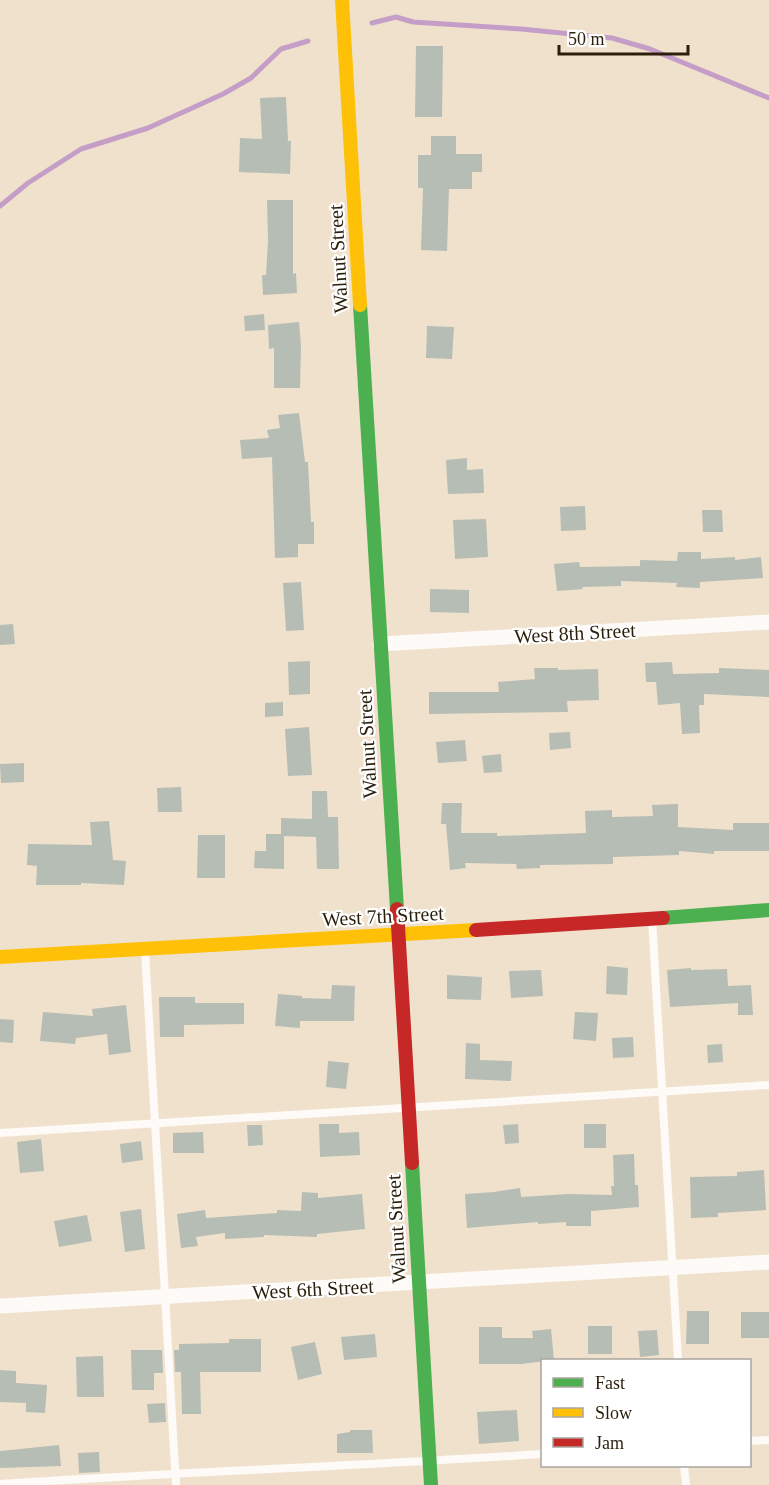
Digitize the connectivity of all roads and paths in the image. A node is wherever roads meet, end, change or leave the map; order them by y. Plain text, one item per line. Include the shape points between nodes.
1 (342, 0) edge
2 (769, 622) edge
3 (380, 644) junction
4 (769, 910) edge
5 (652, 917) junction
6 (398, 935) junction
7 (145, 949) junction
8 (0, 957) edge
9 (769, 1085) edge
10 (662, 1092) junction
11 (408, 1108) junction
12 (155, 1123) junction
13 (0, 1133) edge
14 (769, 1262) edge
15 (672, 1267) junction
16 (419, 1282) junction
17 (165, 1297) junction
18 (0, 1306) edge
19 (678, 1359) edge
20 (769, 1440) edge
21 (751, 1441) edge
22 (541, 1454) edge
23 (430, 1462) junction
24 (684, 1467) edge
25 (175, 1472) junction
26 (0, 1484) edge
27 (176, 1485) edge
28 (431, 1485) edge
29 (686, 1485) edge

1 - 3 street, Walnut Street
2 - 3 street, West 8th Street
3 - 6 street, Walnut Street
4 - 5 street, West 7th Street
5 - 6 street, West 7th Street
5 - 10 lane
6 - 7 street, West 7th Street
6 - 11 street, Walnut Street
7 - 8 street, West 7th Street
7 - 12 lane
9 - 10 lane
10 - 11 lane
10 - 15 lane
11 - 12 lane
11 - 16 street, Walnut Street
12 - 13 lane
12 - 17 lane
14 - 15 street, West 6th Street
15 - 16 street, West 6th Street
15 - 19 lane
16 - 17 street, West 6th Street
16 - 23 street, Walnut Street
17 - 18 street, West 6th Street
17 - 25 lane
20 - 21 lane
22 - 23 lane
23 - 25 lane
23 - 28 street, Walnut Street
24 - 29 lane
25 - 26 lane
25 - 27 lane

